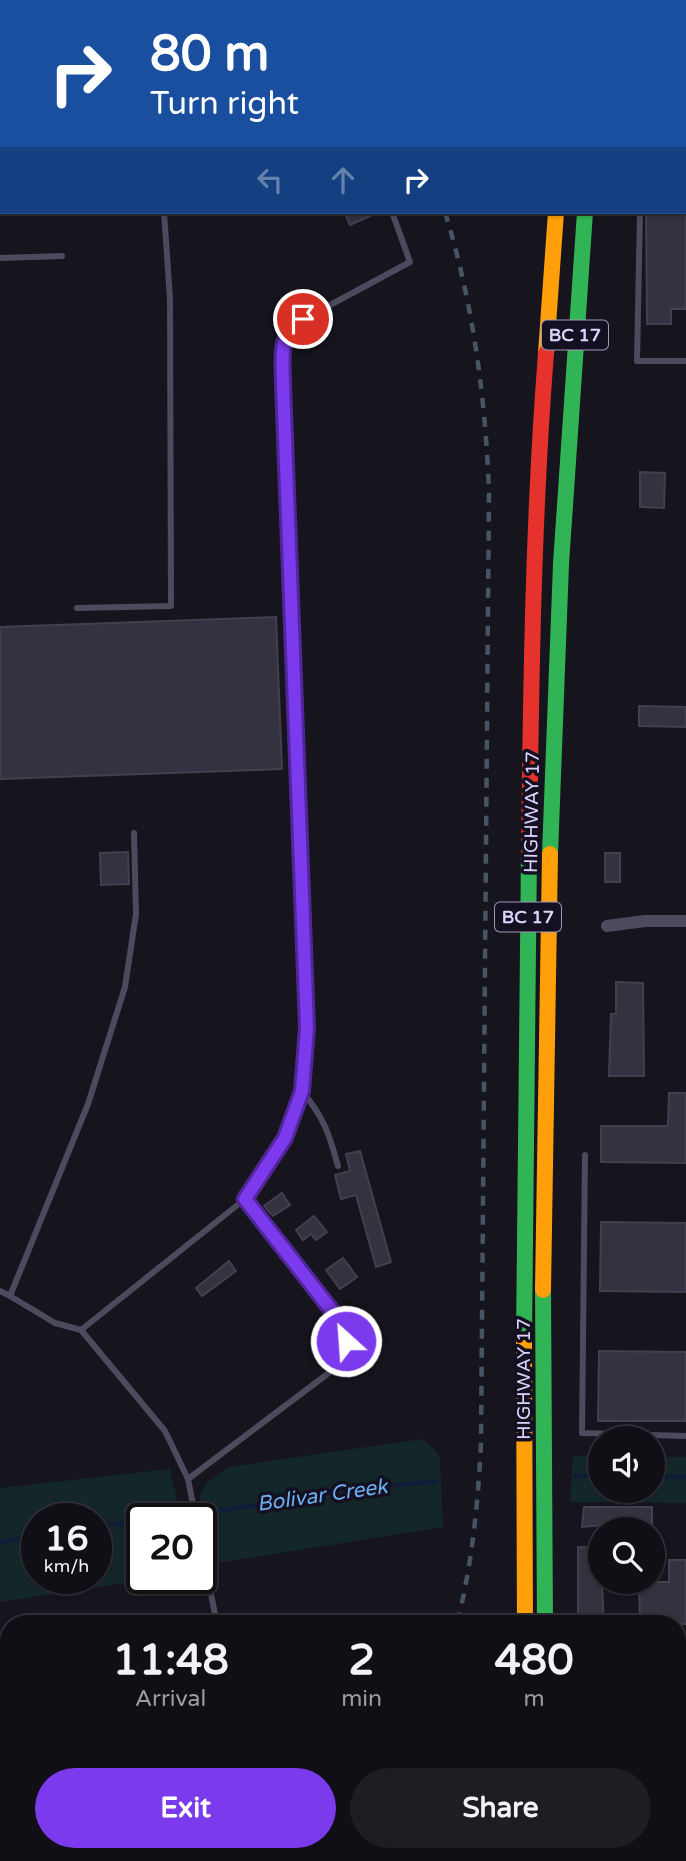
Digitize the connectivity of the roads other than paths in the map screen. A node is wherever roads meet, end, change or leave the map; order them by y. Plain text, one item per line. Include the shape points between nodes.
1 (164, 214) edge
2 (393, 214) edge
3 (556, 214) edge
4 (586, 214) edge
5 (640, 214) edge
6 (62, 256) dead end
7 (0, 258) edge
8 (686, 361) edge
9 (77, 608) dead end
10 (134, 833) dead end
11 (686, 921) edge
12 (607, 926) dead end
13 (302, 1091) junction
14 (585, 1155) dead end
15 (338, 1166) dead end
16 (245, 1199) junction
17 (0, 1291) edge
18 (10, 1296) junction
19 (81, 1330) junction
20 (686, 1436) edge
21 (188, 1479) junction
22 (193, 1503) edge
23 (211, 1594) edge
24 (215, 1615) edge
25 (525, 1615) edge
26 (545, 1615) edge

1 - 9 lane via 170,299 171,606
2 - 13 lane via 410,262 293,325 284,340 307,1028
3 - 25 highway, HIGHWAY 17 / BC 17 via 538,456 531,666
4 - 26 highway, HIGHWAY 17 / BC 17 via 567,430 555,668 546,1042
5 - 8 lane via 637,361
6 - 7 lane
10 - 18 lane via 136,914 125,987 88,1104
11 - 12 street
13 - 15 lane via 321,1114
13 - 16 lane via 285,1138
14 - 20 lane via 582,1433
16 - 19 lane
16 - 21 lane via 343,1325 350,1357
17 - 18 lane
18 - 19 lane via 55,1323
19 - 21 lane via 164,1432
21 - 22 lane
23 - 24 lane

